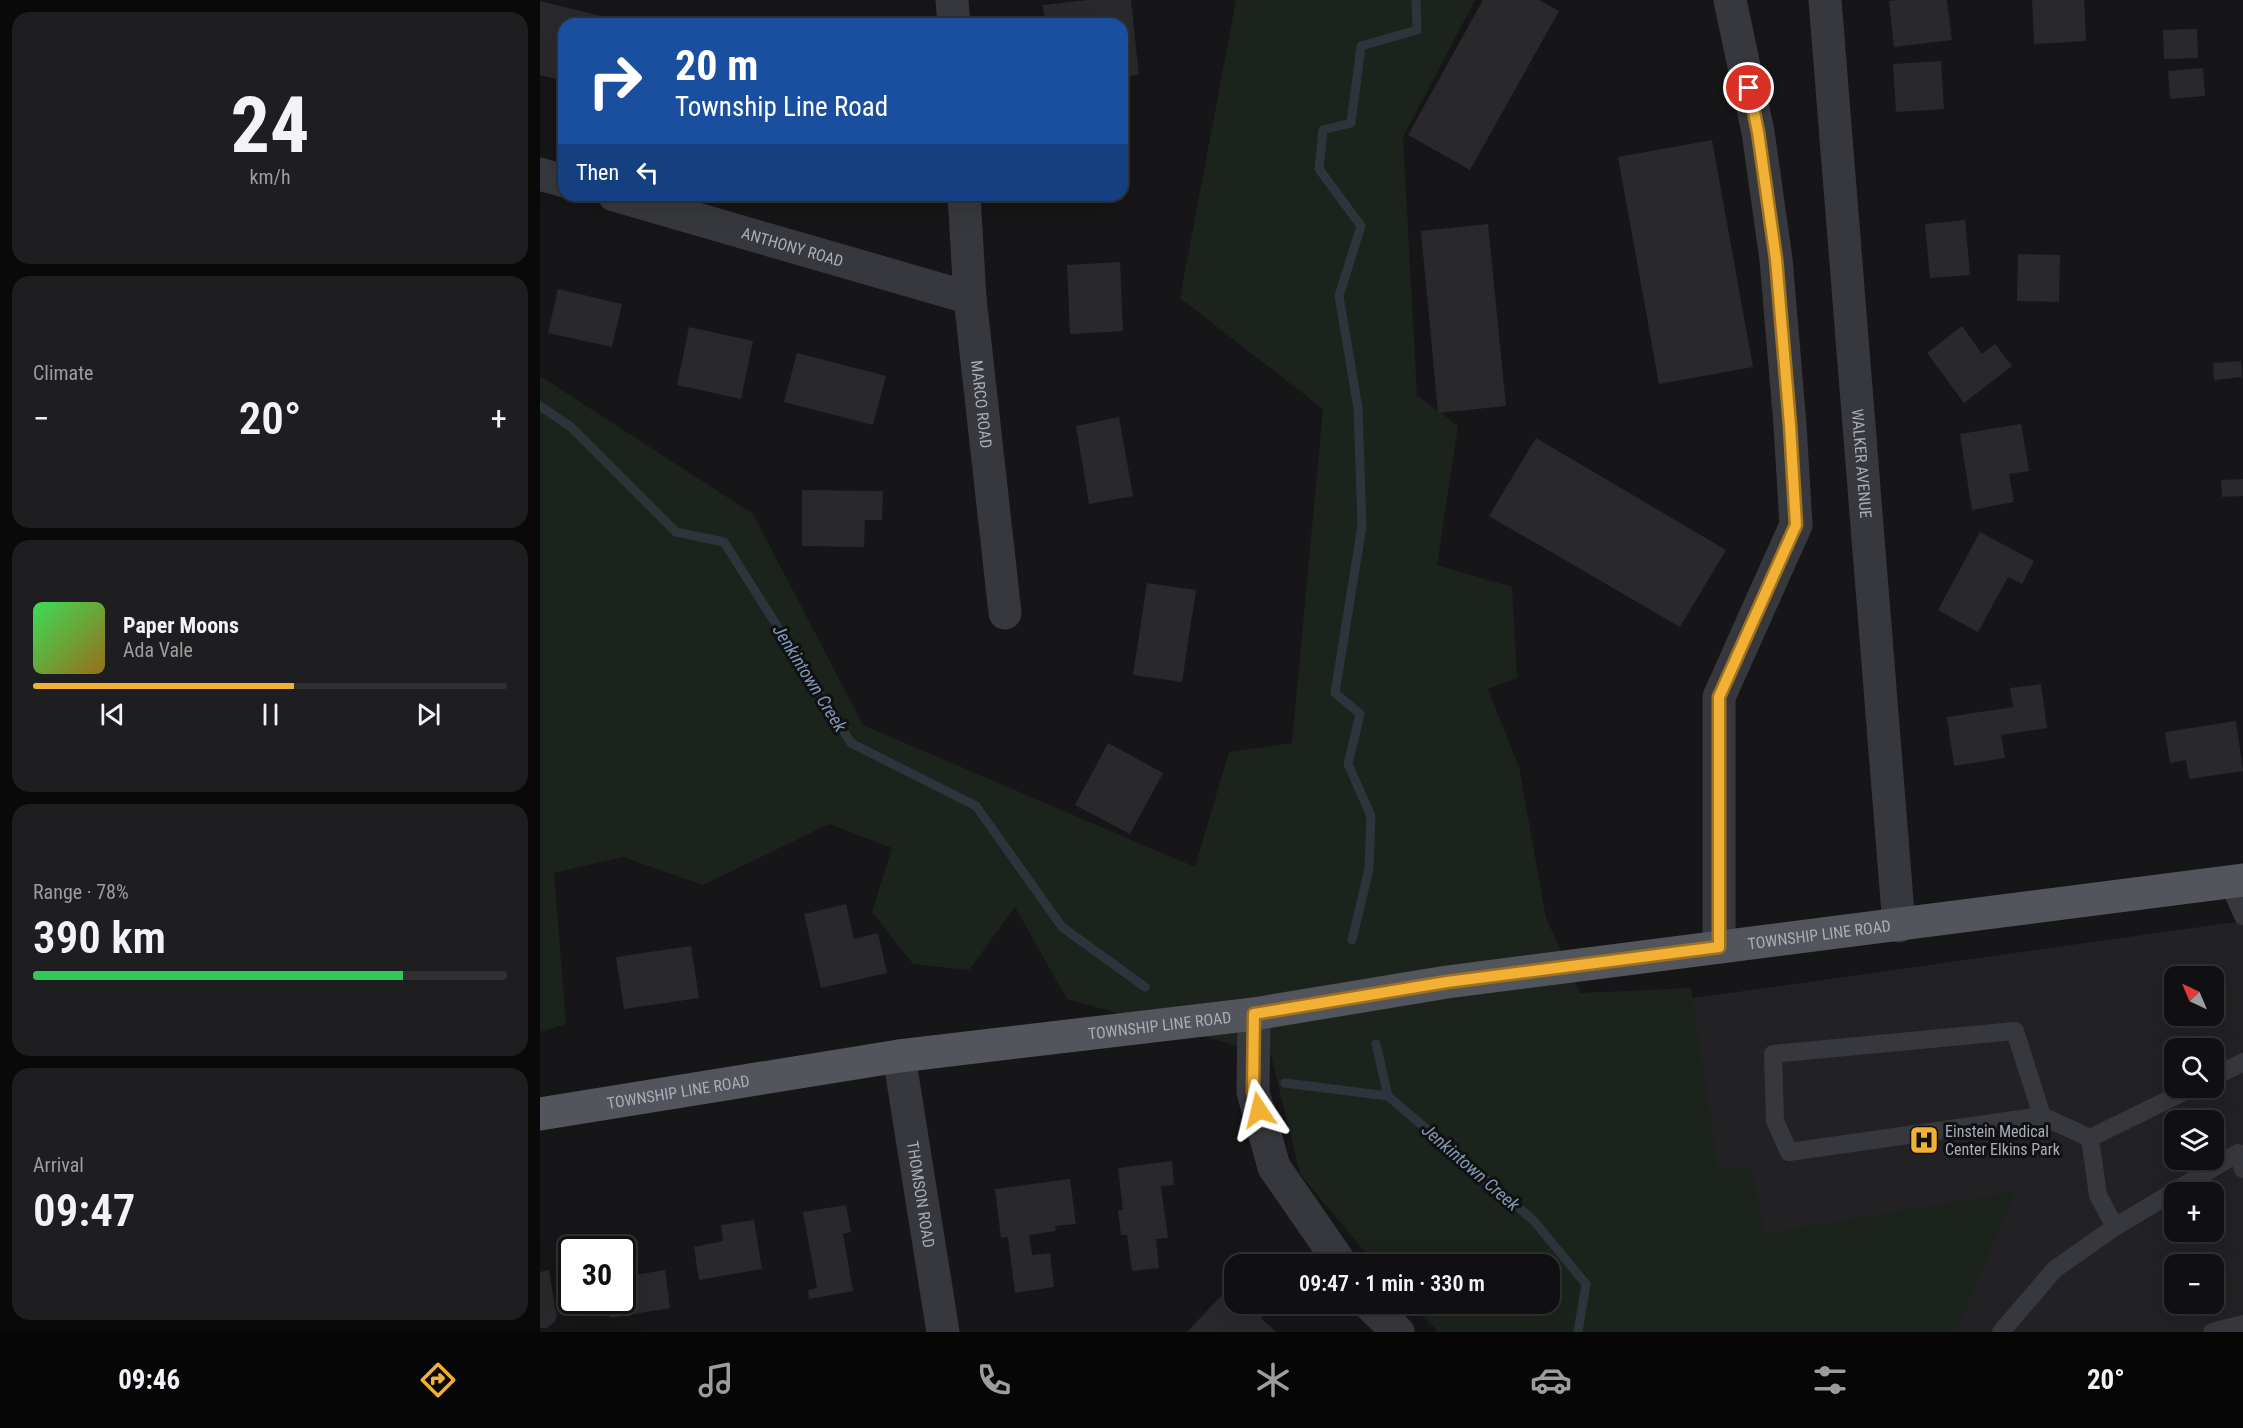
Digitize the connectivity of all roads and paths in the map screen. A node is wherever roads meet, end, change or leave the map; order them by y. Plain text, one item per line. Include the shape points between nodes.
1 (952, 0) edge
2 (1730, 0) edge
3 (1825, 0) edge
4 (954, 18) edge
5 (540, 174) edge
6 (558, 178) edge
7 (635, 201) edge
8 (964, 201) edge
9 (970, 298) junction
10 (1005, 613) dead end
11 (2236, 881) edge
12 (2243, 916) edge
13 (1899, 926) junction
14 (1719, 947) junction
15 (1254, 1014) junction
16 (899, 1056) junction
17 (2243, 1062) edge
18 (2224, 1072) edge
19 (2172, 1098) edge
20 (540, 1114) edge
21 (2042, 1116) junction
22 (2090, 1138) junction
23 (2243, 1169) edge
24 (2115, 1227) junction
25 (1334, 1254) edge
26 (1379, 1314) edge
27 (2243, 1324) edge
28 (943, 1332) edge
29 (1398, 1332) edge
30 (2001, 1332) edge
31 (2212, 1332) edge

1 - 4 street
2 - 14 street via 1758,132 1776,259 1796,525 1719,697
3 - 13 street, WALKER AVENUE
5 - 6 street
7 - 9 street, ANTHONY ROAD
8 - 9 street, MARCO ROAD
9 - 10 street, MARCO ROAD
11 - 12 lane
11 - 13 main road, TOWNSHIP LINE ROAD
13 - 14 main road, TOWNSHIP LINE ROAD
14 - 15 main road, TOWNSHIP LINE ROAD via 1447,982
15 - 16 main road, TOWNSHIP LINE ROAD
15 - 25 street via 1253,1092 1274,1167
16 - 20 main road, TOWNSHIP LINE ROAD
16 - 28 street, THOMSON ROAD
17 - 18 lane
19 - 22 lane
21 - 21 lane via 1789,1152 1775,1121 1773,1054 2015,1031
21 - 22 lane
22 - 24 lane via 2098,1195
23 - 24 lane via 2238,1153
24 - 30 lane via 2055,1269
26 - 29 street
27 - 31 lane

